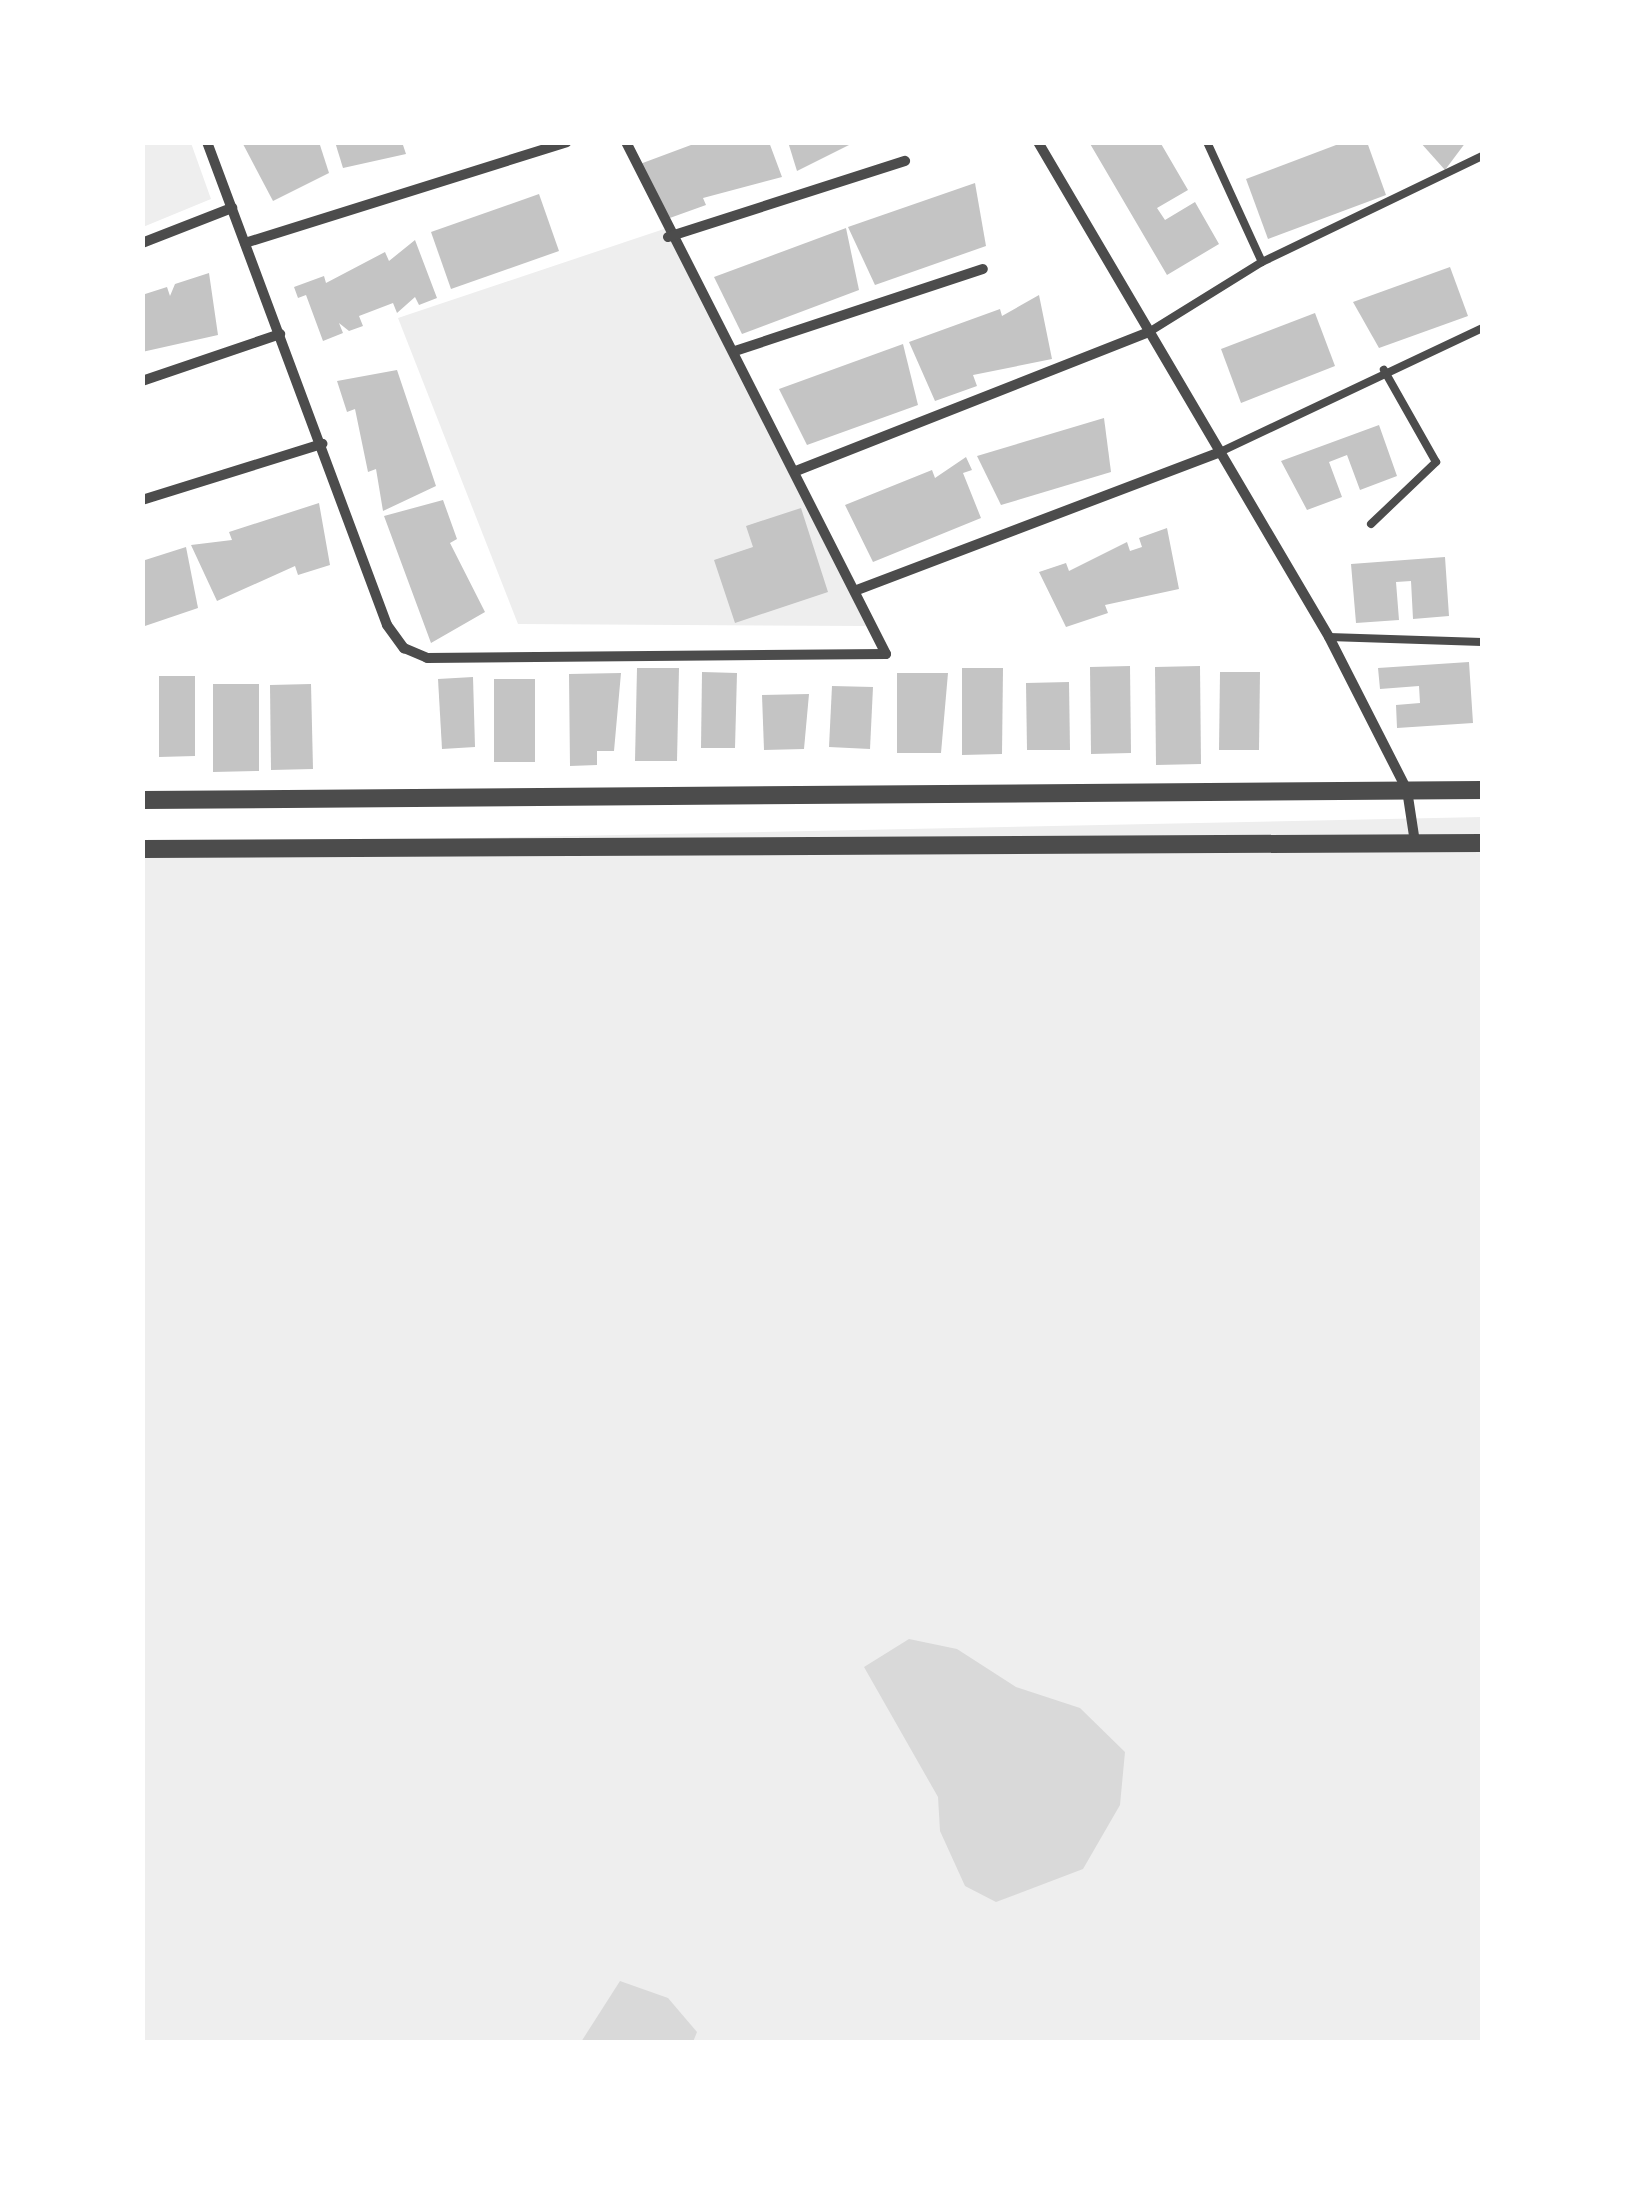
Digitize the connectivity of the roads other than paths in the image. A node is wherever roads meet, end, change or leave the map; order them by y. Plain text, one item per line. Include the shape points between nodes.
1 (207, 142) edge
2 (567, 142) edge
3 (626, 142) edge
4 (1038, 142) edge
5 (1207, 142) edge
6 (1482, 156) edge
7 (905, 161) dead end
8 (232, 208) junction
9 (668, 237) junction
10 (142, 243) edge
11 (245, 243) junction
12 (1262, 262) junction
13 (982, 269) dead end
14 (1482, 328) edge
15 (1149, 332) junction
16 (280, 334) junction
17 (735, 351) junction
18 (1384, 370) junction
19 (142, 381) edge
20 (322, 444) junction
21 (1220, 452) junction
22 (796, 470) junction
23 (142, 500) edge
24 (1372, 524) dead end
25 (858, 590) junction
26 (1329, 637) junction
27 (1482, 642) edge
28 (1406, 790) junction
29 (1482, 790) edge
30 (142, 800) edge
31 (1415, 842) junction
32 (1482, 843) edge
33 (142, 849) edge

1 - 8 street
2 - 11 street
3 - 9 street
4 - 15 street
5 - 12 lane
6 - 12 lane
7 - 9 street
8 - 10 street
8 - 11 street
9 - 17 street
11 - 16 street
12 - 15 lane
13 - 17 street
14 - 18 lane
15 - 21 street
15 - 22 street
16 - 19 street
16 - 20 street
17 - 22 street
18 - 21 lane
18 - 24 lane via 1436,462
20 - 23 street
20 - 25 street via 387,625 427,658 886,654
21 - 25 street
21 - 26 street
22 - 25 street
26 - 27 lane
26 - 28 street
28 - 29 street
28 - 30 street
28 - 31 street
31 - 32 street
31 - 33 street

